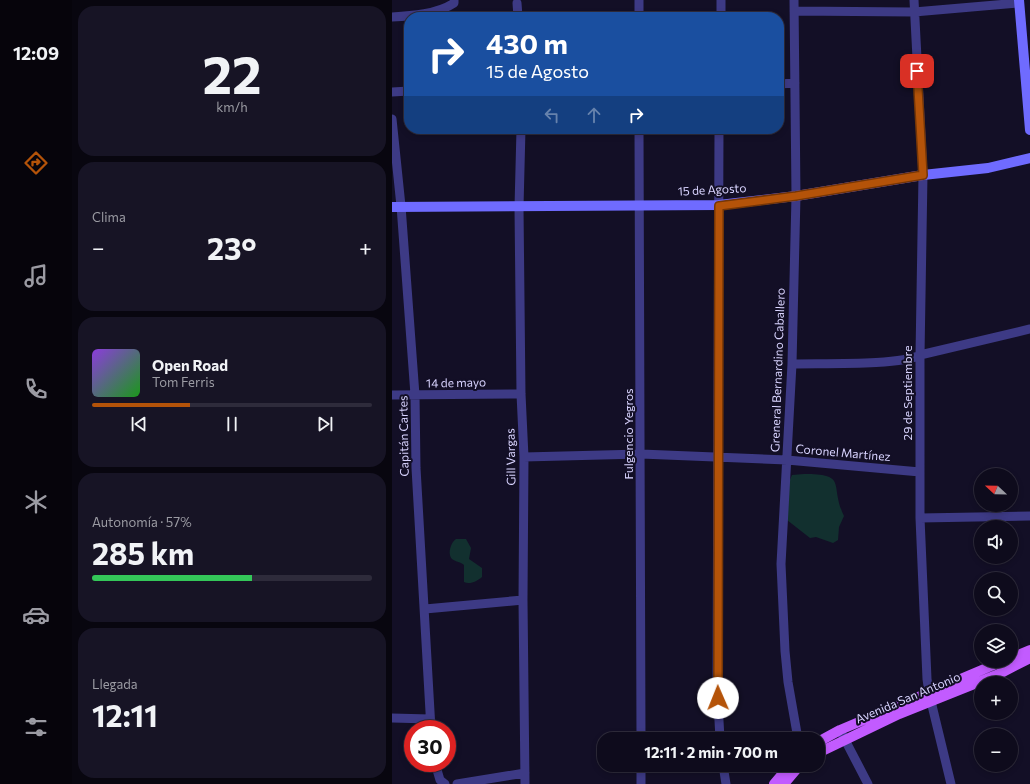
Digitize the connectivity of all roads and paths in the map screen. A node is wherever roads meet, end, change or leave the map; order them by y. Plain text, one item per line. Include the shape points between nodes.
1 (454, 0) edge
2 (639, 0) edge
3 (721, 0) edge
4 (794, 0) edge
5 (914, 0) edge
6 (1019, 1) edge
7 (517, 3) dead end
8 (794, 11) junction
9 (426, 12) edge
10 (518, 12) edge
11 (639, 12) edge
12 (721, 12) edge
13 (914, 12) junction
14 (404, 15) edge
15 (392, 17) edge
16 (795, 83) junction
17 (784, 84) edge
18 (404, 91) edge
19 (392, 92) edge
20 (392, 119) edge
21 (1030, 130) edge
22 (521, 134) edge
23 (639, 134) edge
24 (719, 134) edge
25 (1030, 158) edge
26 (923, 175) junction
27 (796, 196) junction
28 (397, 206) edge
29 (640, 206) junction
30 (719, 206) junction
31 (518, 207) junction
32 (1030, 329) edge
33 (920, 355) junction
34 (792, 364) junction
35 (521, 394) junction
36 (392, 395) edge
37 (415, 395) junction
38 (641, 454) junction
39 (524, 457) junction
40 (719, 457) junction
41 (787, 460) junction
42 (920, 472) junction
43 (1030, 516) edge
44 (920, 518) junction
45 (523, 600) junction
46 (424, 609) junction
47 (1030, 650) edge
48 (1018, 655) edge
49 (1030, 658) edge
50 (989, 668) edge
51 (930, 698) junction
52 (392, 718) edge
53 (430, 719) joint
54 (641, 732) edge
55 (720, 732) edge
56 (797, 732) edge
57 (842, 735) junction
58 (825, 740) edge
59 (825, 748) edge
60 (438, 772) edge
61 (641, 772) edge
62 (724, 772) edge
63 (784, 772) edge
64 (794, 772) edge
65 (524, 773) junction
66 (446, 784) edge
67 (457, 784) edge
68 (525, 784) edge
69 (641, 784) edge
70 (726, 784) edge
71 (774, 784) edge
72 (784, 784) edge
73 (868, 784) edge
74 (951, 784) edge

1 - 9 street via 448,7
2 - 11 street
3 - 12 street
4 - 8 street, Greneral Bernardino Caballero
5 - 13 street, 29 de Septiembre
6 - 13 street
6 - 21 street
7 - 10 street
8 - 13 street
8 - 16 street, Greneral Bernardino Caballero
13 - 26 street, 29 de Septiembre
14 - 15 street
16 - 17 street
16 - 27 street, Greneral Bernardino Caballero
18 - 19 street
20 - 28 street, Capitán Cartes
22 - 31 street, Gill Vargas
23 - 29 street, Fulgencio Yegros
24 - 30 street
25 - 26 street, 15 de Agosto via 988,168
26 - 27 street, 15 de Agosto
26 - 33 street, 29 de Septiembre
27 - 30 street, 15 de Agosto
27 - 34 street, Greneral Bernardino Caballero
28 - 31 street, 15 de Agosto
28 - 37 street, Capitán Cartes
29 - 30 street, 15 de Agosto
29 - 31 street, 15 de Agosto
29 - 38 street, Fulgencio Yegros
30 - 40 street
31 - 35 street, Gill Vargas
32 - 33 street
33 - 34 street via 885,361
33 - 42 street, 29 de Septiembre
34 - 41 street, Greneral Bernardino Caballero
35 - 37 street, 14 de mayo
35 - 39 street, Gill Vargas
36 - 37 street, 14 de mayo
37 - 46 street, Capitán Cartes via 416,468
38 - 39 street, Coronel Martínez
38 - 40 street, Coronel Martínez
38 - 54 street, Fulgencio Yegros
39 - 45 street, Gill Vargas
40 - 41 street, Coronel Martínez
40 - 55 street
41 - 42 street, Coronel Martínez
41 - 56 street, Greneral Bernardino Caballero via 781,564 785,651
42 - 44 street, 29 de Septiembre
43 - 44 street
44 - 51 street, 29 de Septiembre
45 - 46 street
45 - 65 street, Gill Vargas
46 - 53 street, Capitán Cartes
47 - 48 main road
49 - 51 main road, Avenida San Antonio via 999,674
50 - 51 main road, Avenida San Antonio
51 - 57 main road, Avenida San Antonio
51 - 74 street, 29 de Septiembre
52 - 53 street
57 - 58 main road, Avenida San Antonio
57 - 59 main road, Avenida San Antonio
57 - 73 street
60 - 66 street via 440,780
61 - 69 street
62 - 70 street
63 - 71 main road
64 - 72 main road
65 - 67 street
65 - 68 street, Gill Vargas

